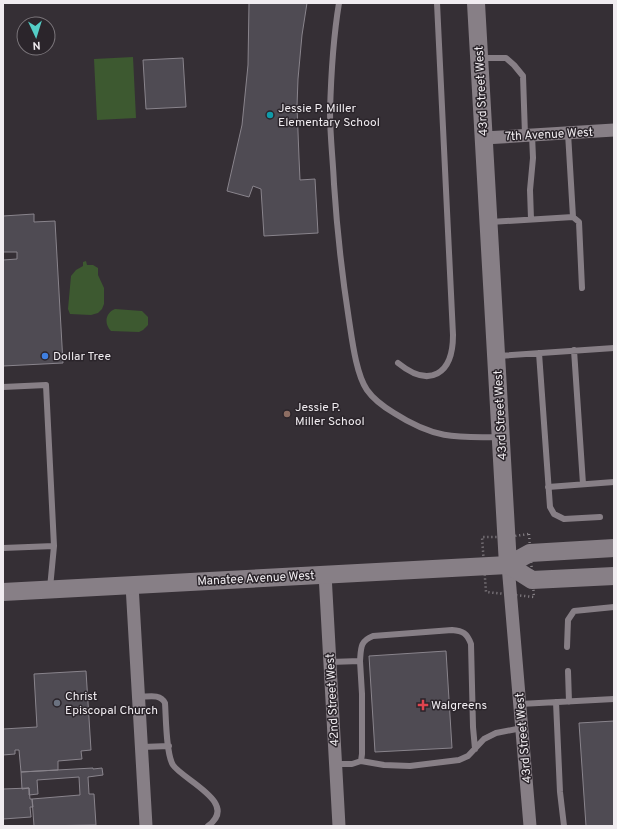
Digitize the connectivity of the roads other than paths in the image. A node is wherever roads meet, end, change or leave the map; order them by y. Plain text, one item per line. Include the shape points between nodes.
1 (339, 3) edge
2 (437, 3) edge
3 (476, 3) edge
4 (479, 58) junction
5 (614, 130) edge
6 (568, 133) junction
7 (529, 135) junction
8 (484, 138) junction
9 (573, 217) junction
10 (531, 219) junction
11 (488, 222) junction
12 (582, 288) dead end
13 (614, 348) edge
14 (574, 350) junction
15 (539, 353) junction
16 (496, 356) junction
17 (398, 363) dead end
18 (3, 387) edge
19 (501, 437) junction
20 (614, 482) edge
21 (583, 484) junction
22 (548, 487) junction
23 (600, 517) dead end
24 (54, 546) junction
25 (3, 548) edge
26 (614, 548) edge
27 (508, 565) junction
28 (325, 574) junction
29 (614, 576) edge
30 (132, 585) junction
31 (50, 590) junction
32 (3, 592) edge
33 (614, 607) edge
34 (567, 647) dead end
35 (360, 661) junction
36 (330, 662) junction
37 (568, 671) dead end
38 (138, 697) junction
39 (614, 699) edge
40 (556, 702) junction
41 (569, 702) junction
42 (520, 704) junction
43 (522, 728) junction
44 (142, 746) junction
45 (169, 746) junction
46 (475, 748) junction
47 (361, 761) junction
48 (335, 764) junction
49 (146, 826) edge
50 (208, 826) edge
51 (338, 826) edge
52 (530, 826) edge
53 (564, 826) edge

1 - 19 lane via 332,64 331,136 342,271 355,353 363,382 380,404 424,430 454,437
2 - 17 lane via 452,350 448,364 436,375 418,375
3 - 4 main road, 43rd Street West
4 - 7 lane via 506,58 522,76
4 - 8 main road, 43rd Street West
5 - 6 street, 7th Avenue West
6 - 7 street, 7th Avenue West
6 - 9 lane
7 - 8 street, 7th Avenue West
7 - 10 lane via 533,158
8 - 11 main road, 43rd Street West
9 - 10 lane
9 - 12 lane via 579,222
10 - 11 lane
11 - 16 main road, 43rd Street West
13 - 14 lane
14 - 15 lane
14 - 21 lane
15 - 16 lane
15 - 22 lane
16 - 19 main road, 43rd Street West
18 - 24 lane via 46,385
19 - 27 main road, 43rd Street West
20 - 21 lane
21 - 22 lane
22 - 23 lane via 550,507 554,514 564,519
24 - 25 lane
24 - 31 lane
26 - 27 main road, Manatee Avenue West via 530,552
27 - 28 main road, Manatee Avenue West
27 - 29 main road via 532,580
27 - 42 street, 43rd Street West
28 - 30 main road, Manatee Avenue West
28 - 36 street, 42nd Street West
30 - 31 main road, Manatee Avenue West
30 - 38 street
31 - 32 main road, Manatee Avenue West
33 - 34 lane via 574,611 568,620
35 - 36 lane
35 - 46 lane via 363,643 373,636 452,630 467,634 471,644
35 - 47 lane
36 - 48 street, 42nd Street West
37 - 41 lane
38 - 44 street
38 - 45 lane via 158,696 163,699
39 - 41 lane
40 - 41 lane
40 - 42 lane
40 - 53 lane
42 - 43 street, 43rd Street West
43 - 46 lane via 496,733 484,739
43 - 52 street, 43rd Street West
44 - 45 lane
44 - 49 street
45 - 50 lane via 173,765 209,793 216,804 217,814
46 - 47 lane via 468,756 459,760 439,763 395,766
47 - 48 lane
48 - 51 street, 42nd Street West

